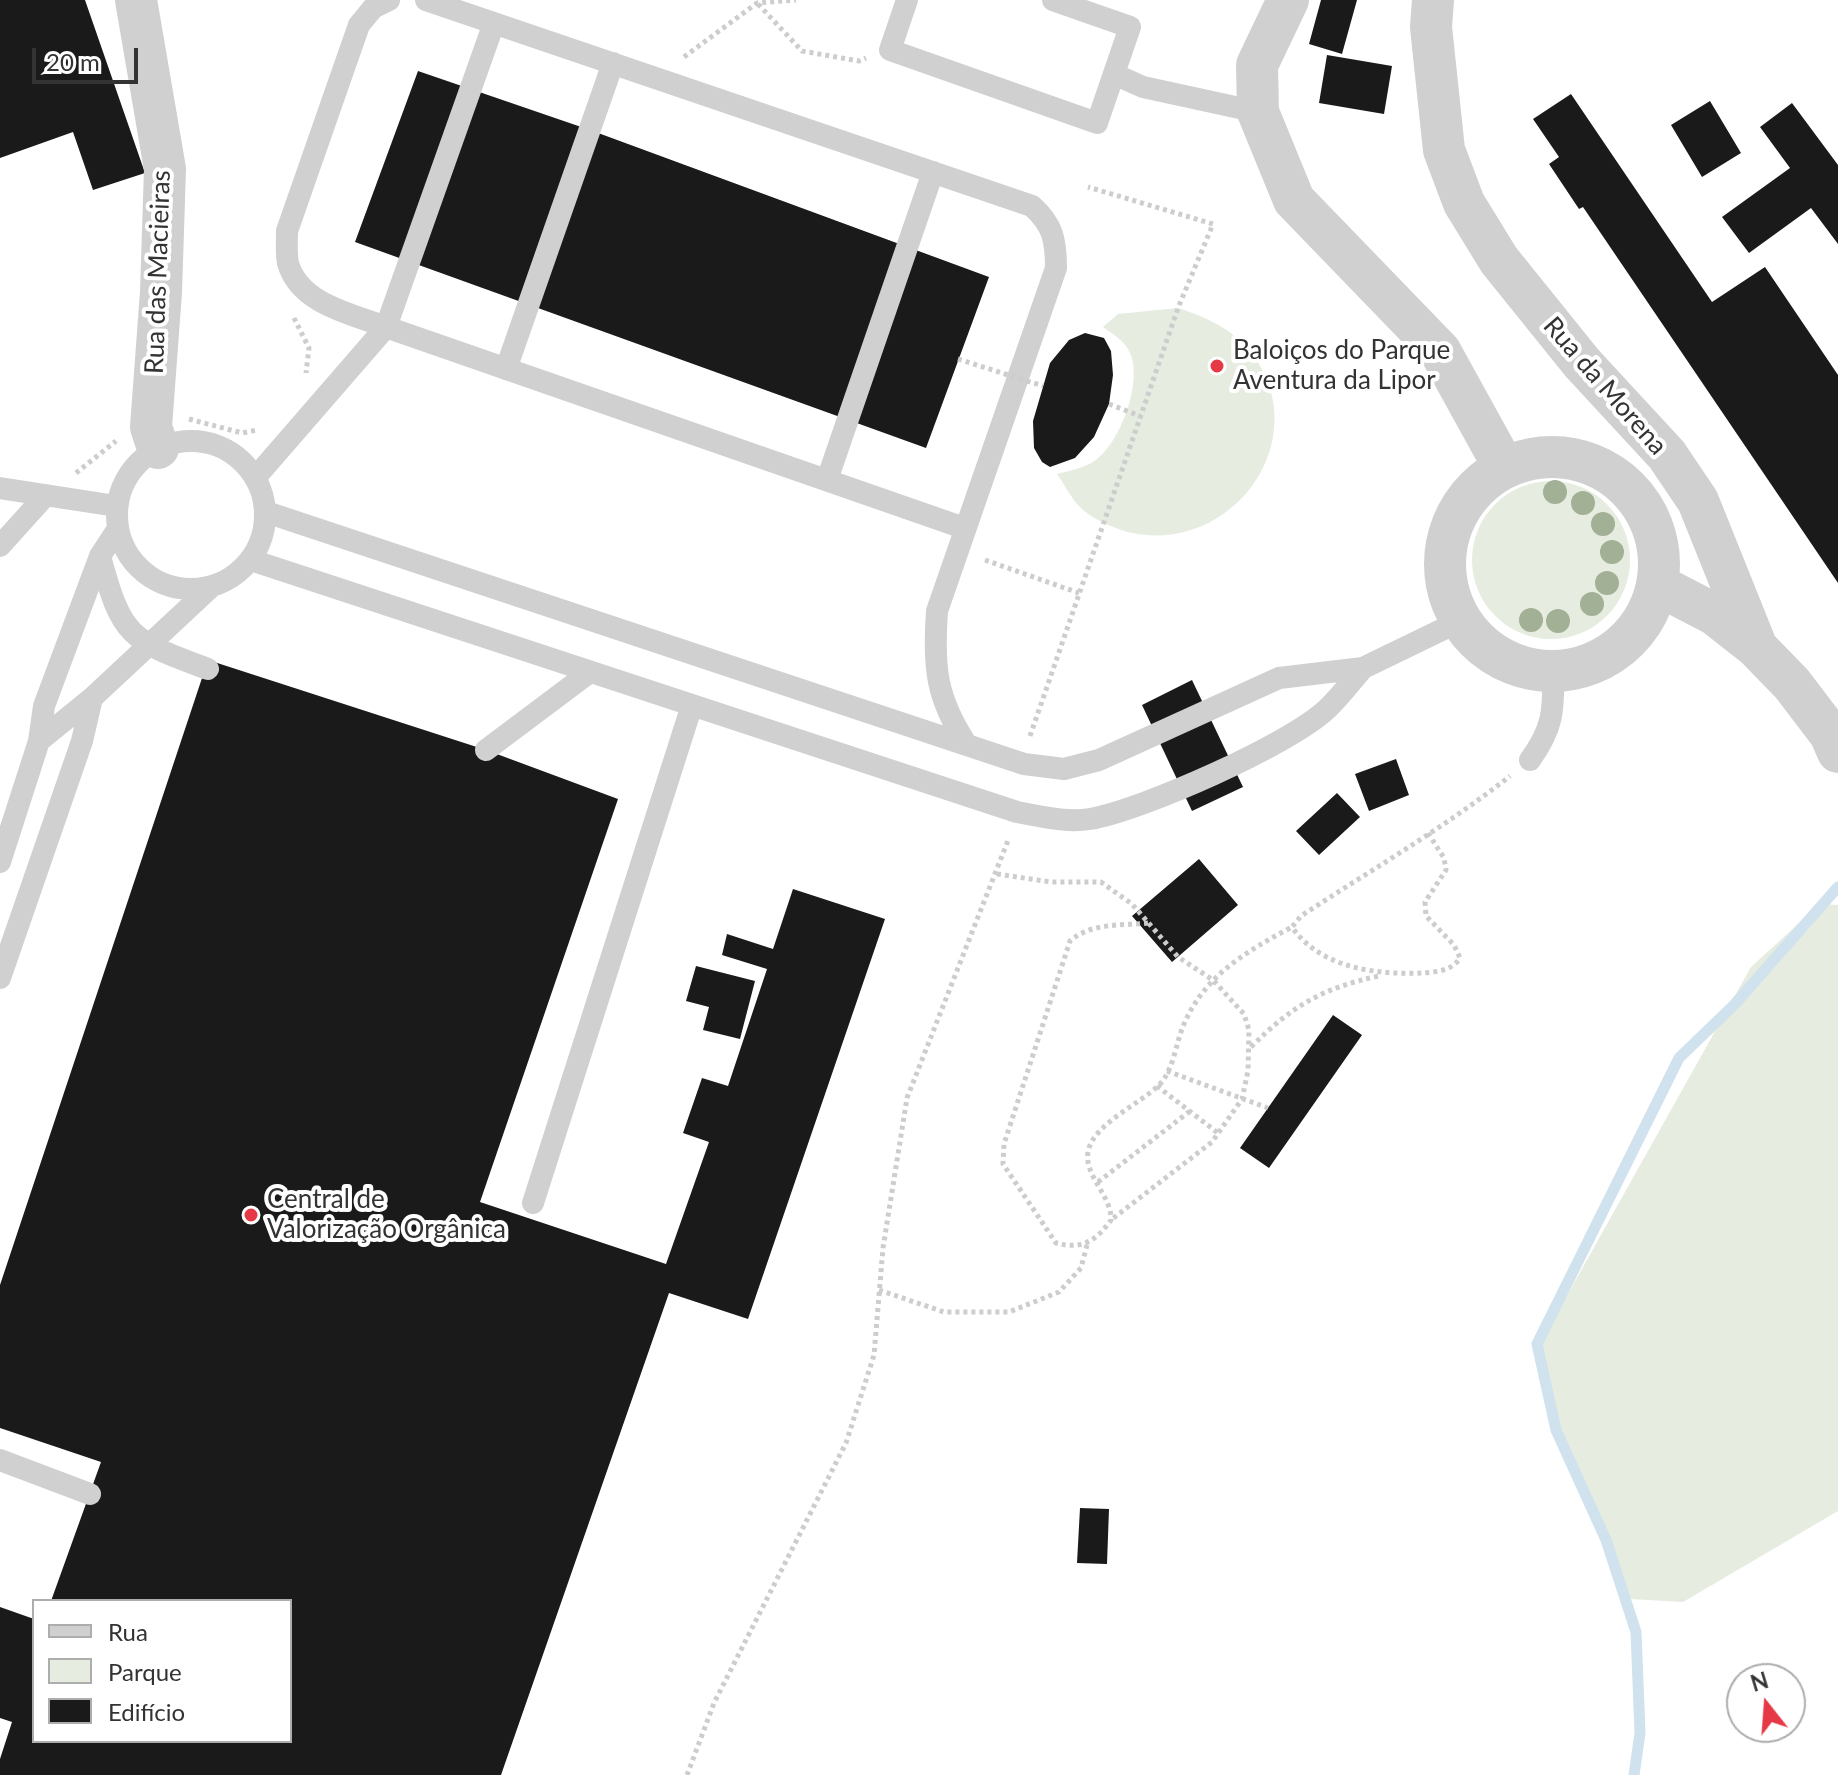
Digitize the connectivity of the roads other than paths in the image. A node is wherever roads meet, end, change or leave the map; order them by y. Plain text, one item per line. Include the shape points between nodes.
1 (136, 0) edge
2 (389, 0) edge
3 (426, 0) edge
4 (907, 0) edge
5 (1053, 0) edge
6 (1288, 0) edge
7 (1433, 0) edge
8 (494, 23) junction
9 (613, 63) junction
10 (1116, 75) junction
11 (1258, 112) junction
12 (933, 172) junction
13 (386, 327) junction
14 (506, 369) junction
15 (155, 438) junction
16 (1504, 467) junction
17 (255, 478) junction
18 (827, 480) junction
19 (0, 488) edge
20 (46, 495) junction
21 (116, 506) junction
22 (266, 512) junction
23 (964, 528) junction
24 (117, 530) junction
25 (0, 546) edge
26 (100, 556) junction
27 (251, 560) junction
28 (1658, 585) junction
29 (211, 587) junction
30 (1460, 621) junction
31 (147, 647) junction
32 (1757, 648) junction
33 (1363, 668) junction
34 (208, 669) dead end
35 (590, 672) junction
36 (1553, 672) junction
37 (92, 698) junction
38 (692, 705) junction
39 (39, 741) junction
40 (967, 745) junction
41 (486, 750) dead end
42 (1838, 752) edge
43 (1530, 760) road end
44 (0, 862) edge
45 (0, 978) edge
46 (533, 1203) dead end
47 (0, 1460) edge
48 (90, 1494) dead end

1 - 15 street, Rua das Macieiras via 165,169
2 - 13 lane via 373,8 359,25 287,231 288,262 298,283 318,301
3 - 8 lane
4 - 10 lane via 890,50 1097,123
5 - 10 lane via 1130,27
6 - 11 street via 1257,65
7 - 32 street, Rua da Morena via 1444,150 1464,203 1499,260 1582,363 1667,455 1698,501
8 - 9 lane
8 - 13 lane
9 - 12 lane
9 - 14 lane
10 - 11 lane via 1143,87
11 - 16 street via 1294,200 1440,351
12 - 18 lane
12 - 23 lane via 1032,206 1048,220 1056,242 1056,268
13 - 14 lane
13 - 17 lane
14 - 18 lane
15 - 17 lane via 207,442 229,451
15 - 21 lane via 123,482
16 - 28 street via 1537,457 1571,458 1603,469 1631,490 1657,540
16 - 30 street via 1475,489 1454,518 1445,552 1446,588
17 - 22 lane
18 - 23 lane
19 - 20 lane
20 - 21 lane
20 - 25 lane
21 - 24 lane
22 - 27 lane
22 - 40 lane
23 - 40 lane via 937,611 934,655 940,697
24 - 26 lane
24 - 29 lane via 126,553 163,585 186,590
26 - 31 lane via 115,609
26 - 39 lane via 44,706
27 - 29 lane via 233,577
27 - 35 lane
28 - 32 street via 1714,614
28 - 36 street via 1645,619 1621,647 1589,665
29 - 31 lane
30 - 33 lane
30 - 36 street via 1485,648 1516,666
31 - 34 lane
31 - 37 lane
32 - 42 street, Rua da Morena via 1792,684
33 - 38 lane via 1325,711 1282,739 1181,787 1088,820 1017,812
33 - 40 lane via 1279,678 1099,760 1064,769 1024,764
35 - 38 lane
35 - 41 lane
36 - 43 lane via 1548,735
37 - 39 lane
37 - 45 lane
38 - 46 lane
39 - 44 lane
47 - 48 lane

